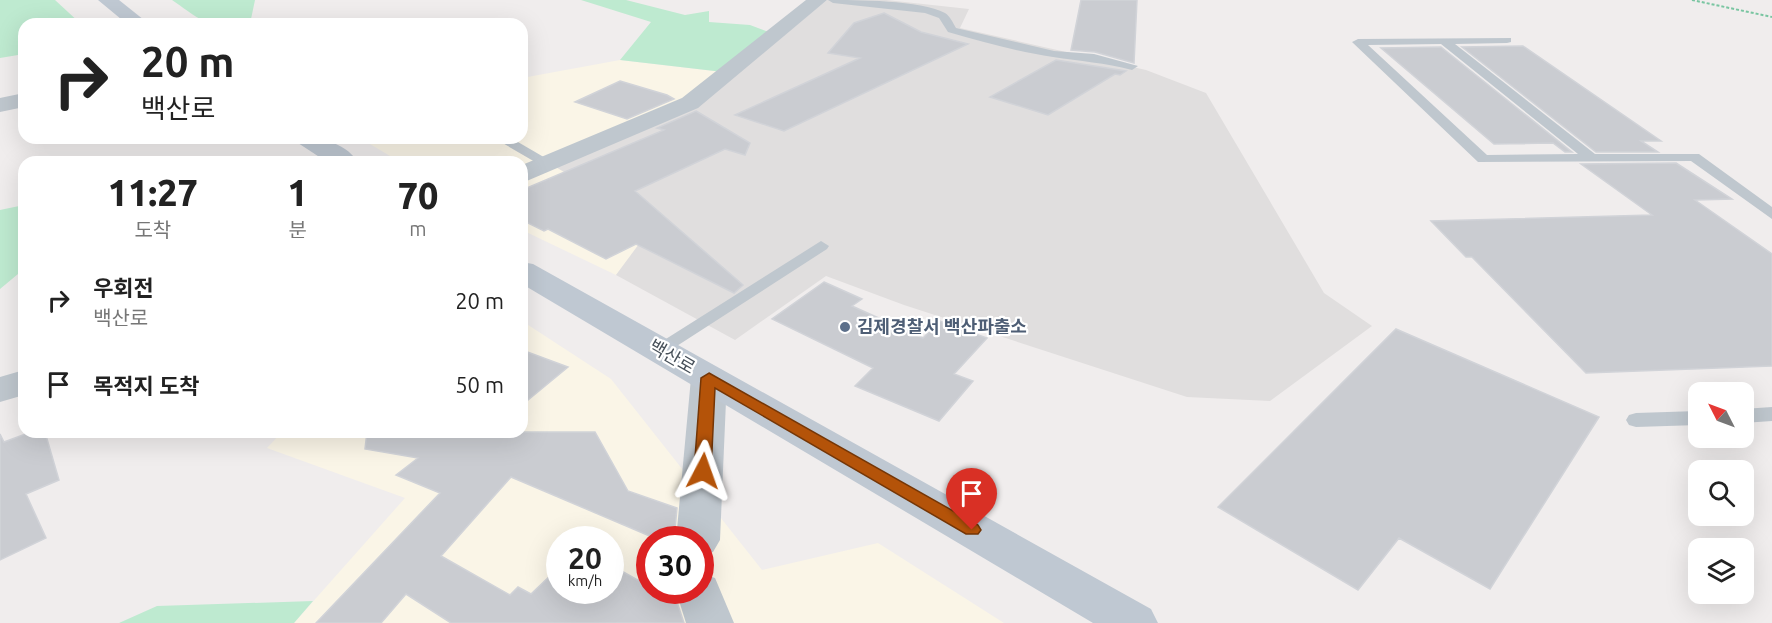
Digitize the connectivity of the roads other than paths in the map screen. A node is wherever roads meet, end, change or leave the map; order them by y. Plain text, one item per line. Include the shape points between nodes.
1 (107, 0) edge
2 (818, 0) edge
3 (833, 0) edge
4 (131, 18) edge
5 (1507, 40) dead end
6 (1444, 41) junction
7 (1132, 66) dead end
8 (18, 101) edge
9 (0, 105) edge
10 (316, 144) edge
11 (512, 144) edge
12 (336, 156) edge
13 (1593, 159) junction
14 (548, 163) junction
15 (528, 172) edge
16 (1772, 214) edge
17 (821, 246) dead end
18 (528, 274) edge
19 (659, 349) junction
20 (709, 378) junction
21 (18, 384) edge
22 (0, 390) edge
23 (1772, 414) edge
24 (1754, 415) edge
25 (1688, 417) edge
26 (1636, 420) dead end
27 (699, 526) edge
28 (703, 604) edge
29 (710, 623) edge
30 (1134, 623) edge

1 - 4 main road
2 - 14 street via 690,102
3 - 7 lane via 927,10 944,16 952,30 994,42
5 - 6 lane
6 - 13 lane
6 - 13 lane via 1358,42 1483,159
8 - 9 street
10 - 12 main road
11 - 14 lane
13 - 16 lane via 1694,157
14 - 15 street
17 - 19 lane
18 - 19 main road, 백산로
19 - 20 main road, 백산로
20 - 27 street
20 - 30 main road, 백산로
21 - 22 street
23 - 24 lane
25 - 26 lane
28 - 29 street

